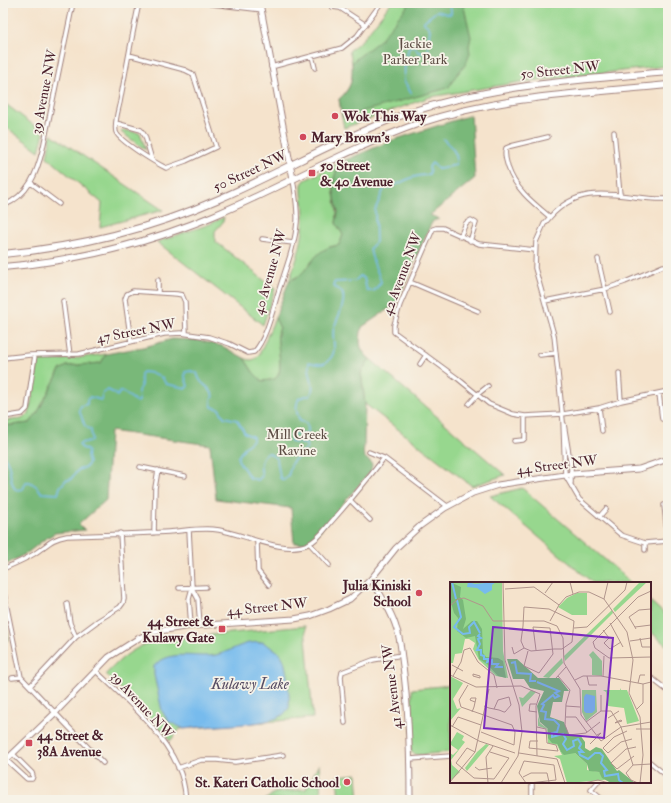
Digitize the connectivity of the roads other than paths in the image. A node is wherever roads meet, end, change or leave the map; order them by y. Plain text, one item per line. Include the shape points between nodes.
1 (73, 3) edge
2 (139, 3) edge
3 (210, 3) edge
4 (381, 3) edge
5 (261, 6) edge
6 (332, 7) dead end
7 (366, 25) junction
8 (129, 55) junction
9 (312, 56) junction
10 (271, 67) junction
11 (315, 68) dead end
12 (668, 72) edge
13 (668, 86) edge
14 (116, 123) junction
15 (614, 132) dead end
16 (548, 137) dead end
17 (152, 161) junction
18 (291, 165) junction
19 (293, 179) junction
20 (31, 183) junction
21 (620, 195) junction
22 (668, 199) edge
23 (58, 204) dead end
24 (3, 206) edge
25 (550, 218) junction
26 (460, 237) junction
27 (262, 239) dead end
28 (470, 241) junction
29 (293, 243) junction
30 (535, 250) junction
31 (3, 254) edge
32 (598, 259) dead end
33 (662, 261) dead end
34 (663, 266) junction
35 (3, 267) edge
36 (668, 267) edge
37 (158, 280) dead end
38 (410, 282) junction
39 (605, 289) junction
40 (158, 292) junction
41 (63, 301) dead end
42 (544, 301) junction
43 (478, 311) dead end
44 (610, 312) dead end
45 (186, 333) junction
46 (131, 342) junction
47 (251, 353) joint
48 (556, 353) junction
49 (35, 355) junction
50 (70, 355) junction
51 (426, 355) junction
52 (540, 355) dead end
53 (3, 357) edge
54 (420, 364) dead end
55 (619, 373) dead end
56 (488, 386) dead end
57 (668, 392) edge
58 (659, 393) junction
59 (478, 394) junction
60 (621, 401) junction
61 (469, 404) dead end
62 (599, 408) junction
63 (563, 414) junction
64 (525, 416) junction
65 (3, 417) edge
66 (662, 419) dead end
67 (563, 421) junction
68 (602, 431) dead end
69 (514, 441) dead end
70 (370, 452) dead end
71 (384, 458) junction
72 (668, 459) edge
73 (140, 467) dead end
74 (158, 470) junction
75 (572, 474) junction
76 (566, 475) junction
77 (185, 476) dead end
78 (570, 483) junction
79 (350, 500) junction
80 (664, 505) dead end
81 (447, 506) junction
82 (606, 510) dead end
83 (599, 517) junction
84 (370, 520) dead end
85 (189, 530) junction
86 (154, 532) junction
87 (120, 533) junction
88 (257, 541) junction
89 (668, 541) edge
90 (645, 543) junction
91 (310, 544) junction
92 (645, 550) dead end
93 (329, 565) dead end
94 (3, 569) edge
95 (371, 579) junction
96 (269, 584) dead end
97 (206, 587) dead end
98 (3, 588) edge
99 (179, 588) dead end
100 (192, 588) junction
101 (67, 604) dead end
102 (200, 625) junction
103 (191, 626) junction
104 (76, 636) junction
105 (402, 655) junction
106 (96, 671) junction
107 (21, 677) junction
108 (12, 678) dead end
109 (651, 678) edge
110 (30, 686) junction
111 (668, 691) edge
112 (55, 713) junction
113 (345, 723) dead end
114 (13, 754) junction
115 (283, 755) dead end
116 (450, 756) edge
117 (410, 759) junction
118 (4, 760) edge
119 (103, 763) dead end
120 (651, 763) edge
121 (178, 768) junction
122 (668, 775) edge
123 (532, 783) edge
124 (597, 783) edge
125 (186, 800) edge
126 (410, 800) edge
127 (532, 800) edge
128 (603, 800) edge

1 - 20 street, 39 Avenue NW via 44,148
2 - 8 street
3 - 5 street
4 - 7 street
5 - 10 street, 40 Avenue NW
6 - 7 street via 340,8
7 - 9 street via 342,48
8 - 14 street
8 - 17 street via 193,74 216,147 166,168
9 - 10 street
9 - 11 street
10 - 18 street, 40 Avenue NW
12 - 18 main road, 50 Street NW via 548,83 462,97 372,127
13 - 19 main road, 50 Street NW via 544,97 472,109 396,132
14 - 17 street via 119,137
14 - 17 street via 142,130
15 - 21 street
16 - 25 street via 506,148 505,156 514,181
18 - 19 street, 40 Avenue NW
18 - 31 main road, 50 Street NW via 219,199 173,217 63,246
19 - 29 street, 40 Avenue NW via 297,222
19 - 35 main road, 50 Street NW via 213,216 155,237 56,261
20 - 23 street
20 - 24 street, 39 Avenue NW via 18,197
21 - 22 street
21 - 25 street via 586,196 568,202
25 - 30 street via 539,233
26 - 28 street
26 - 28 street via 466,223 471,220 476,223
26 - 38 street, 42 Avenue NW via 442,228 430,232
27 - 29 street
28 - 30 street via 489,246
29 - 47 street, 40 Avenue NW via 268,324 256,350
30 - 42 street via 535,268
32 - 39 street
33 - 34 street
34 - 36 street
34 - 39 street
37 - 40 street
38 - 43 street
38 - 51 street, 42 Avenue NW via 400,305 394,332
39 - 42 street
39 - 44 street
40 - 45 street via 183,296
40 - 46 street via 133,291 127,294 125,301
41 - 50 street
42 - 48 street via 554,335
45 - 46 street, 47 Street NW via 164,334
45 - 47 street, 47 Street NW via 214,338
46 - 50 street, 47 Street NW
48 - 52 street
48 - 63 street
49 - 50 street, 47 Street NW
49 - 53 street, 47 Street NW
49 - 65 street via 28,407 22,414
51 - 54 street
51 - 59 street
55 - 60 street
56 - 59 street
57 - 58 street
58 - 60 street
58 - 66 street
59 - 61 street
59 - 64 street via 489,404
60 - 62 street
62 - 63 street
62 - 68 street
63 - 64 street
63 - 67 street
64 - 69 street via 525,438
67 - 75 street
67 - 76 street
70 - 71 street
71 - 79 street
71 - 81 street
72 - 75 street, 44 Street NW via 638,469
73 - 74 street
74 - 77 street
74 - 86 street
75 - 76 street, 44 Street NW
75 - 78 street
76 - 78 street
76 - 81 street, 44 Street NW via 498,485 473,493
78 - 83 street via 579,500
79 - 84 street
79 - 91 street
80 - 89 street
81 - 95 street, 44 Street NW via 396,548
82 - 83 street
83 - 90 street via 621,535
85 - 86 street
85 - 88 street via 218,530
85 - 100 street
86 - 87 street
87 - 94 street via 56,538 18,563
87 - 104 street via 123,603
88 - 91 street via 292,548
88 - 96 street via 258,572
89 - 90 street
90 - 92 street
91 - 93 street
95 - 102 street, 44 Street NW via 350,599 310,616
95 - 105 street, 41 Avenue NW via 397,628
97 - 100 street
98 - 107 street
99 - 100 street
100 - 102 street via 198,598
100 - 103 street via 189,600
101 - 104 street
102 - 103 street, 44 Street NW
103 - 106 street, 44 Street NW via 153,632 139,638 109,657
104 - 110 street
105 - 113 street via 373,660 340,674
105 - 117 street, 41 Avenue NW via 408,700
106 - 112 street, 44 Street NW
106 - 121 street, 39 Avenue NW via 164,743
107 - 108 street
107 - 110 street
109 - 111 street
110 - 112 street
112 - 114 street, 44 Street NW
112 - 119 street
114 - 118 street, 44 Street NW
114 - 118 street, 44 Street NW via 32,773 30,780
115 - 121 street via 236,762 201,760
116 - 117 street
117 - 126 street, 41 Avenue NW
120 - 122 street
121 - 125 street, 39 Avenue NW
123 - 127 street
124 - 128 street via 591,790

